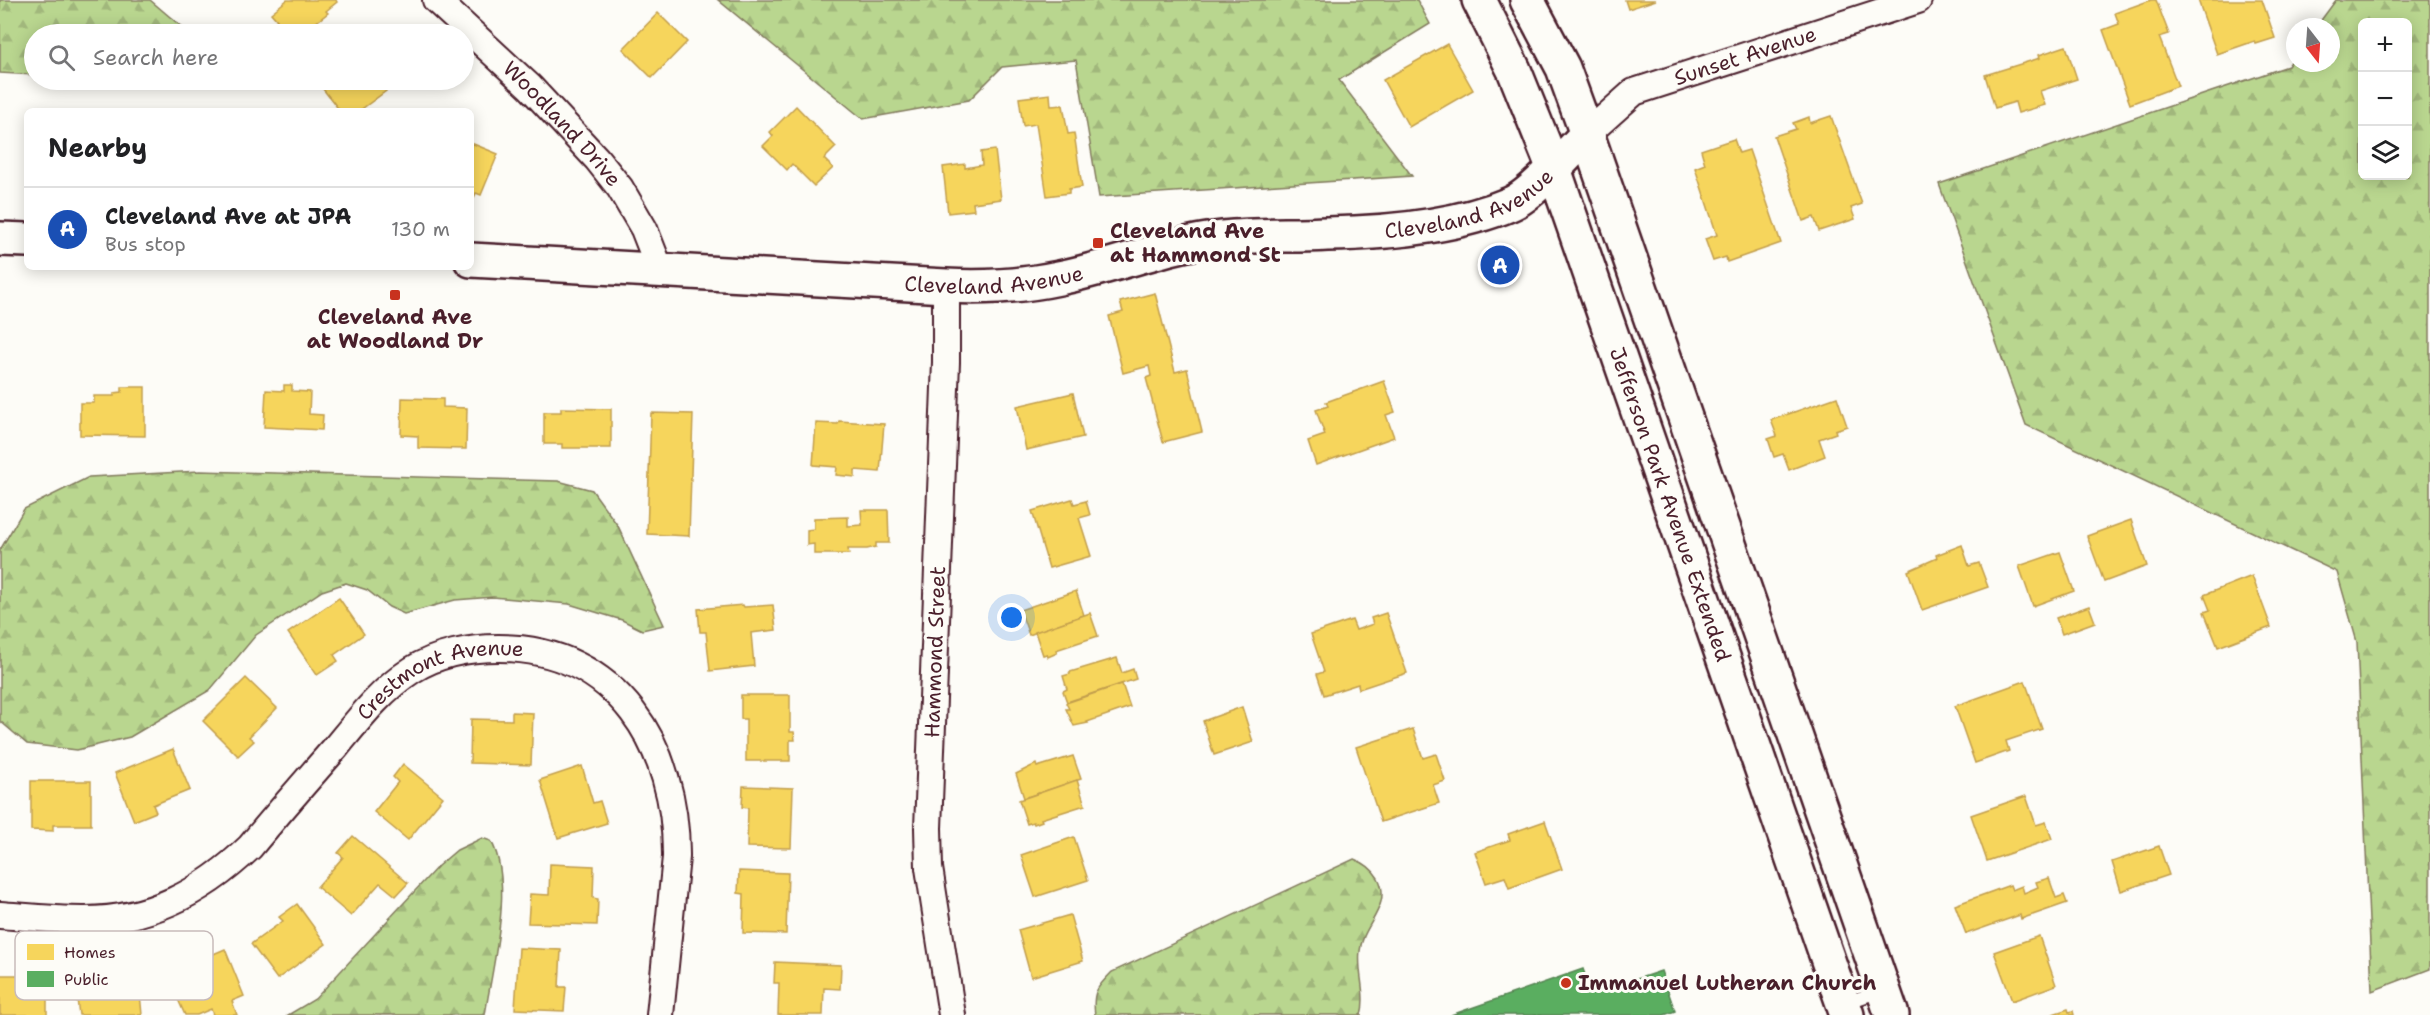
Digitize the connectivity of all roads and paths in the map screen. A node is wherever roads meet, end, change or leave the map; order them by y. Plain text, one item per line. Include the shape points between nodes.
1 (436, 0) edge
2 (1479, 0) edge
3 (1527, 0) edge
4 (1918, 0) edge
5 (462, 24) edge
6 (474, 35) edge
7 (1587, 134) junction
8 (1554, 169) junction
9 (0, 239) edge
10 (24, 240) edge
11 (474, 260) edge
12 (660, 270) junction
13 (946, 286) junction
14 (0, 915) edge
15 (1888, 1002) edge
16 (1845, 1009) edge
17 (660, 1015) edge
18 (952, 1015) edge

1 - 5 street, Woodland Drive
2 - 8 street, Jefferson Park Avenue Extended via 1514,70
3 - 7 street via 1563,68
4 - 7 street, Sunset Avenue via 1634,92
6 - 12 street, Woodland Drive via 530,87 620,188 644,229
7 - 8 street, Cleveland Avenue
7 - 15 street
8 - 13 street, Cleveland Avenue via 1513,203 1483,214 1415,228 1221,238 1060,278 984,288
8 - 16 street, Jefferson Park Avenue Extended
9 - 10 street
11 - 12 street, Cleveland Avenue
12 - 13 street, Cleveland Avenue
13 - 18 street, Hammond Street via 928,838 929,868
14 - 17 street, Crestmont Avenue via 116,918 156,909 193,892 250,847 385,689 414,669 447,655 482,648 518,648 552,655 609,685 636,716 657,752 670,791 676,832
15 - 16 lane

